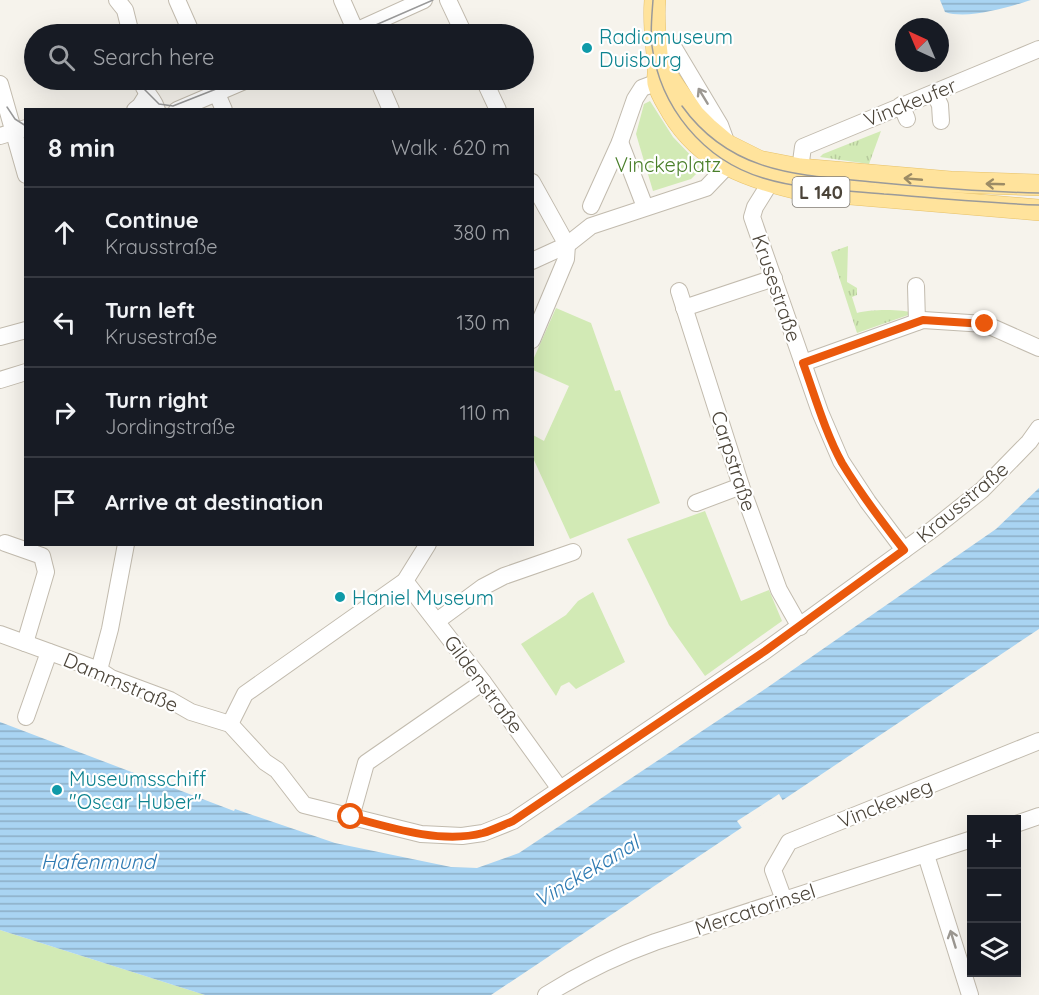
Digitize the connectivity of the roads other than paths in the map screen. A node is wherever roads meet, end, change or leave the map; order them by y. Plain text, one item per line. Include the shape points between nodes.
1 (117, 0) edge
2 (177, 0) edge
3 (342, 0) edge
4 (424, 0) edge
5 (448, 0) edge
6 (654, 5) edge
7 (128, 24) edge
8 (188, 24) edge
9 (350, 24) edge
10 (375, 24) edge
11 (459, 24) edge
12 (654, 42) junction
13 (1039, 49) edge
14 (658, 74) junction
15 (0, 84) edge
16 (144, 90) edge
17 (146, 90) edge
18 (208, 90) edge
19 (216, 90) edge
20 (383, 90) edge
21 (489, 90) edge
22 (934, 93) junction
23 (138, 108) edge
24 (157, 108) edge
25 (180, 108) edge
26 (223, 108) edge
27 (390, 108) edge
28 (497, 108) edge
29 (941, 121) dead end
30 (13, 132) edge
31 (620, 142) junction
32 (728, 155) junction
33 (24, 168) edge
34 (800, 169) junction
35 (770, 183) junction
36 (1039, 185) edge
37 (534, 186) edge
38 (591, 206) dead end
39 (645, 207) junction
40 (1039, 210) edge
41 (567, 245) junction
42 (534, 260) edge
43 (774, 278) junction
44 (916, 285) dead end
45 (679, 291) dead end
46 (684, 308) junction
47 (917, 322) junction
48 (24, 331) edge
49 (534, 335) edge
50 (0, 337) edge
51 (1039, 348) edge
52 (803, 363) junction
53 (24, 373) edge
54 (0, 380) edge
55 (1039, 428) edge
56 (741, 486) junction
57 (696, 503) dead end
58 (5, 543) dead end
59 (126, 546) edge
60 (423, 548) edge
61 (904, 550) junction
62 (573, 552) dead end
63 (405, 581) junction
64 (436, 621) junction
65 (800, 627) junction
66 (0, 634) edge
67 (25, 643) junction
68 (49, 652) junction
69 (99, 670) junction
70 (483, 682) junction
71 (26, 717) dead end
72 (235, 729) junction
73 (1039, 741) edge
74 (560, 789) junction
75 (1039, 816) edge
76 (351, 817) junction
77 (1021, 823) edge
78 (967, 841) edge
79 (926, 855) junction
80 (784, 900) junction
81 (546, 995) edge
82 (970, 995) edge

1 - 7 street
2 - 8 street
3 - 9 street
4 - 10 street
5 - 11 street
6 - 12 main road, L 140
12 - 14 main road, L 140
32 -> 12 street via 720,125 674,48
13 - 22 street, Vinckeufer
14 - 31 street via 635,99
14 - 32 main road, L 140 via 669,106 686,131 711,155
15 - 30 street
16 - 23 street
17 - 24 street
18 - 25 street
19 - 26 street
20 - 27 street
21 - 28 street
22 - 29 street
22 - 34 street, Vinckeufer via 904,112 803,147
30 - 33 street
31 - 38 street
31 - 39 street
32 - 34 main road, L 140
32 - 35 main road, L 140 via 748,176
32 - 39 street via 706,188
36 -> 34 main road, L 140
35 - 40 main road, L 140 via 802,190
35 - 43 street, Krusestraße via 752,216
37 - 41 street
39 - 41 street via 591,226
41 - 42 street
41 - 49 street via 566,259
43 - 46 street
43 - 52 street, Krusestraße
44 - 47 street
45 - 46 street, Carpstraße
46 - 56 street, Carpstraße
47 - 51 street via 985,324
47 - 52 street
48 - 50 street
52 - 61 street, Krusestraße via 841,461
53 - 54 street
55 - 61 street, Krausstraße via 982,490
56 - 57 street
56 - 65 street, Carpstraße via 779,591
58 - 67 street via 42,556 46,572
59 - 69 street
60 - 63 street
61 - 65 street, Krausstraße
62 - 64 street via 504,576
63 - 64 street, Gildenstraße
63 - 72 street via 245,694
64 - 70 street, Gildenstraße
65 - 74 street, Krausstraße
66 - 67 street, Dammstraße
67 - 68 street, Dammstraße
68 - 69 street, Dammstraße
68 - 71 street
69 - 72 street, Dammstraße
70 - 74 street, Gildenstraße
70 - 76 street via 366,763
72 - 76 street, Krausstraße via 264,762 277,770 304,806
73 - 80 street, Vinckeweg via 789,842 773,870
74 - 76 street, Krausstraße via 513,821 483,833 462,836 421,834
75 - 77 street
78 - 79 street, Mercatorinsel
79 - 80 street, Mercatorinsel
82 -> 79 street
80 - 81 street, Mercatorinsel via 618,956

